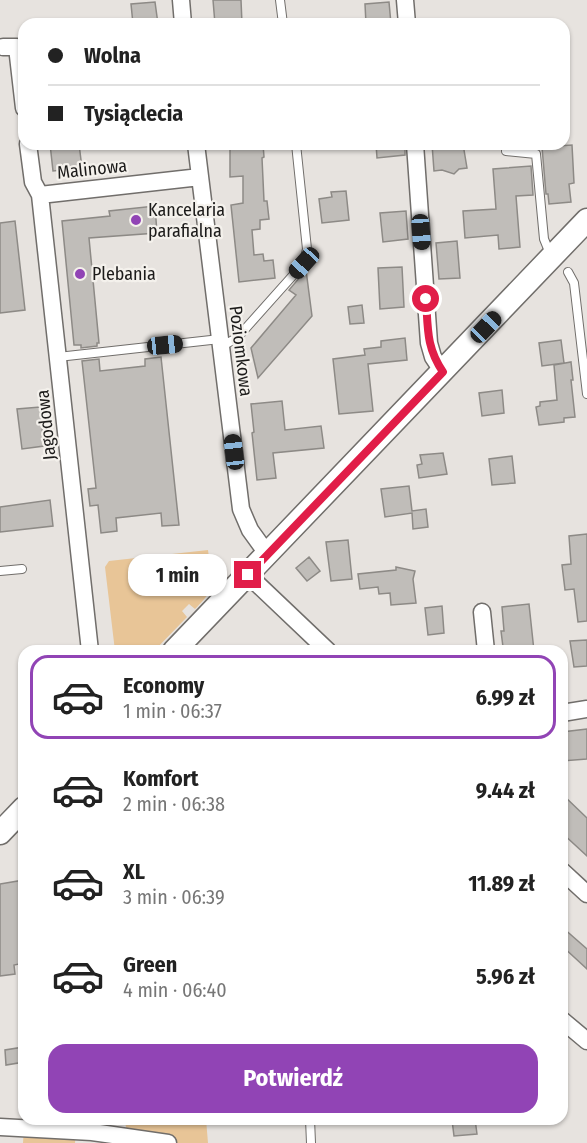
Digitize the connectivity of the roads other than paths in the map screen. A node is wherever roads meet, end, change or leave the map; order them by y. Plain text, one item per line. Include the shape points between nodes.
1 (181, 0) edge
2 (280, 0) edge
3 (405, 0) edge
4 (182, 18) edge
5 (282, 18) edge
6 (406, 18) edge
7 (10, 47) dead end
8 (18, 82) edge
9 (29, 150) edge
10 (197, 150) edge
11 (297, 150) edge
12 (415, 150) edge
13 (506, 151) dead end
14 (200, 177) junction
15 (40, 195) junction
16 (587, 220) edge
17 (552, 256) junction
18 (568, 272) dead end
19 (220, 343) junction
20 (58, 357) junction
21 (443, 372) junction
22 (587, 393) edge
23 (268, 555) junction
24 (22, 569) dead end
25 (0, 571) edge
26 (248, 575) junction
27 (482, 612) dead end
28 (89, 645) edge
29 (180, 645) edge
30 (322, 645) edge
31 (485, 645) edge
32 (587, 709) edge
33 (568, 712) edge
34 (18, 814) edge
35 (0, 833) edge
36 (568, 876) edge
37 (587, 894) edge
38 (568, 1025) edge
39 (587, 1041) edge
40 (310, 1125) edge
41 (0, 1127) edge
42 (168, 1143) edge
43 (311, 1143) edge

1 - 4 street
2 - 5 lane
3 - 6 street
7 - 8 street
9 - 15 street, Malinowa via 33,182
10 - 14 street, Poziomkowa
11 - 19 lane via 307,249 304,263 238,337
12 - 21 street via 429,343
13 - 17 lane via 536,154 544,239
14 - 15 street, Malinowa
14 - 19 street, Poziomkowa
15 - 20 street, Jagodowa
16 - 17 street
17 - 21 street
18 - 22 lane via 574,283
19 - 20 lane
19 - 23 street, Poziomkowa via 241,509
20 - 28 street, Jagodowa
21 - 23 street
23 - 26 street
24 - 25 lane
26 - 29 street
26 - 30 street
27 - 31 street
32 - 33 street
34 - 35 street
36 - 37 street
38 - 39 street
40 - 43 lane
41 - 42 street via 93,1132

